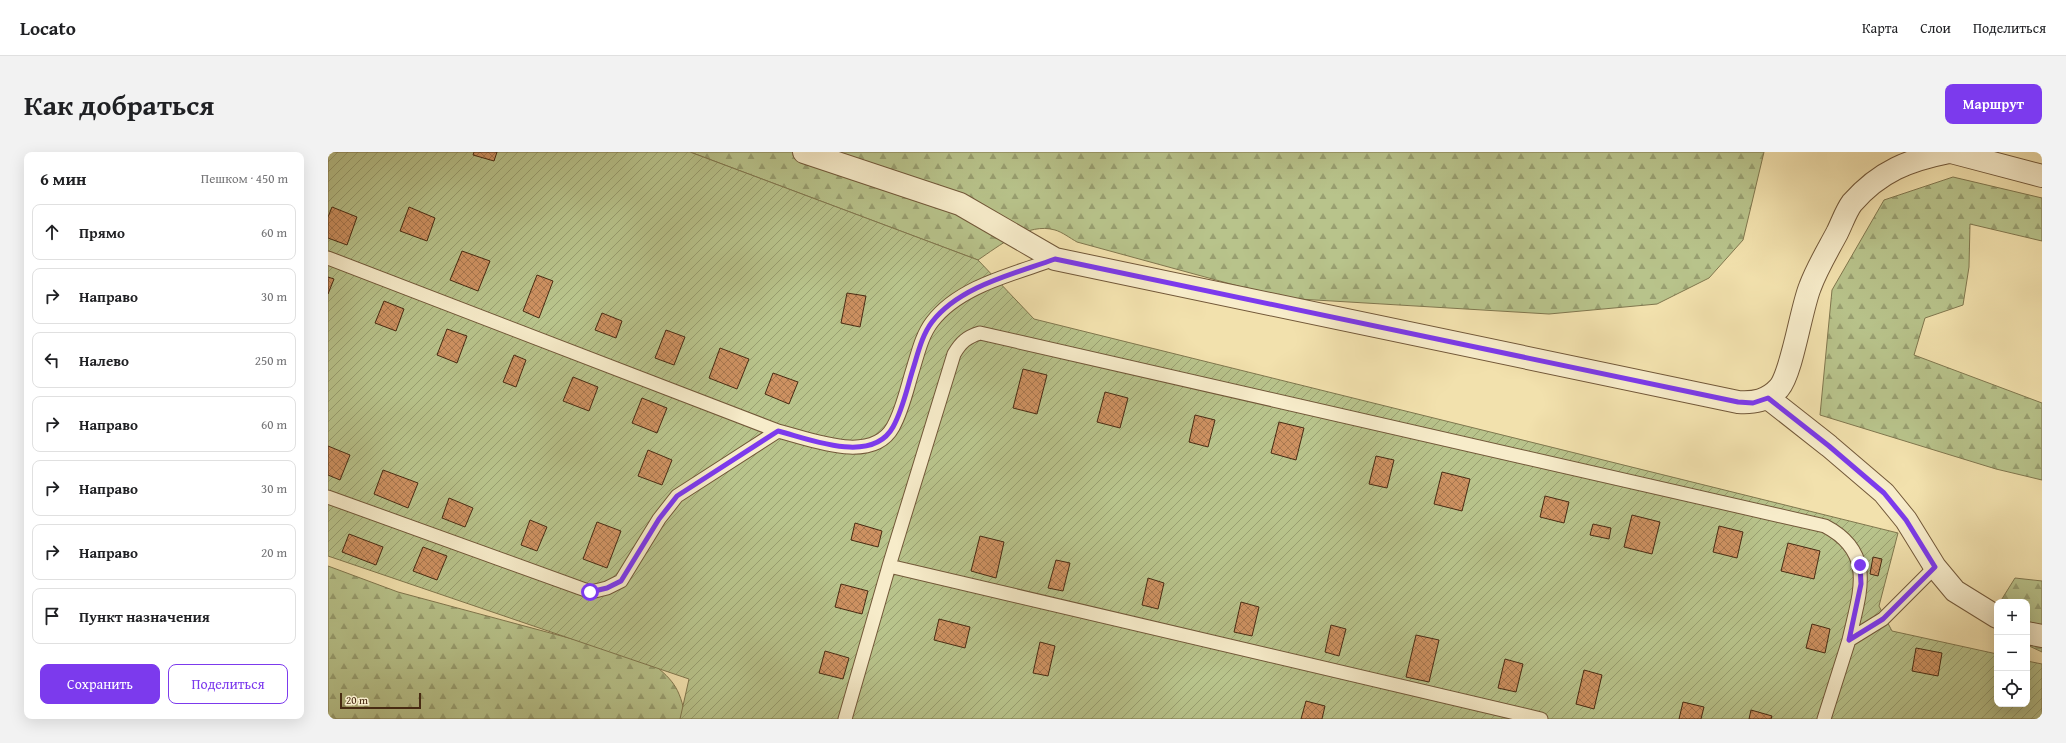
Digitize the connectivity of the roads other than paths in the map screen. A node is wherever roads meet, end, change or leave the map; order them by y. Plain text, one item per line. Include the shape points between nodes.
1 (804, 152) edge
2 (1950, 152) edge
3 (2042, 176) edge
4 (328, 258) edge
5 (1055, 259) junction
6 (1768, 398) junction
7 (778, 431) junction
8 (328, 497) edge
9 (889, 566) junction
10 (1935, 567) junction
11 (1994, 615) edge
12 (2030, 634) edge
13 (2042, 636) edge
14 (1849, 640) junction
15 (845, 719) edge
16 (1541, 719) edge
17 (1824, 719) edge

1 - 5 street via 960,204
2 - 3 street
2 - 6 street via 1919,158 1900,166 1867,188 1851,205 1810,287 1787,371 1780,387
4 - 7 lane
5 - 6 street via 1738,402 1753,403
5 - 7 lane via 968,292 950,303 932,321 923,335 892,428 881,440 866,447 849,448
6 - 10 street via 1884,493 1906,520
7 - 8 lane via 677,496 659,519 621,581 590,592
9 - 14 lane via 954,354 968,337 980,333 1825,526 1839,533 1852,547 1860,565 1861,584
9 - 15 lane
9 - 16 lane
10 - 11 street via 1955,591
10 - 14 lane via 1883,619
12 - 13 street
14 - 17 lane

